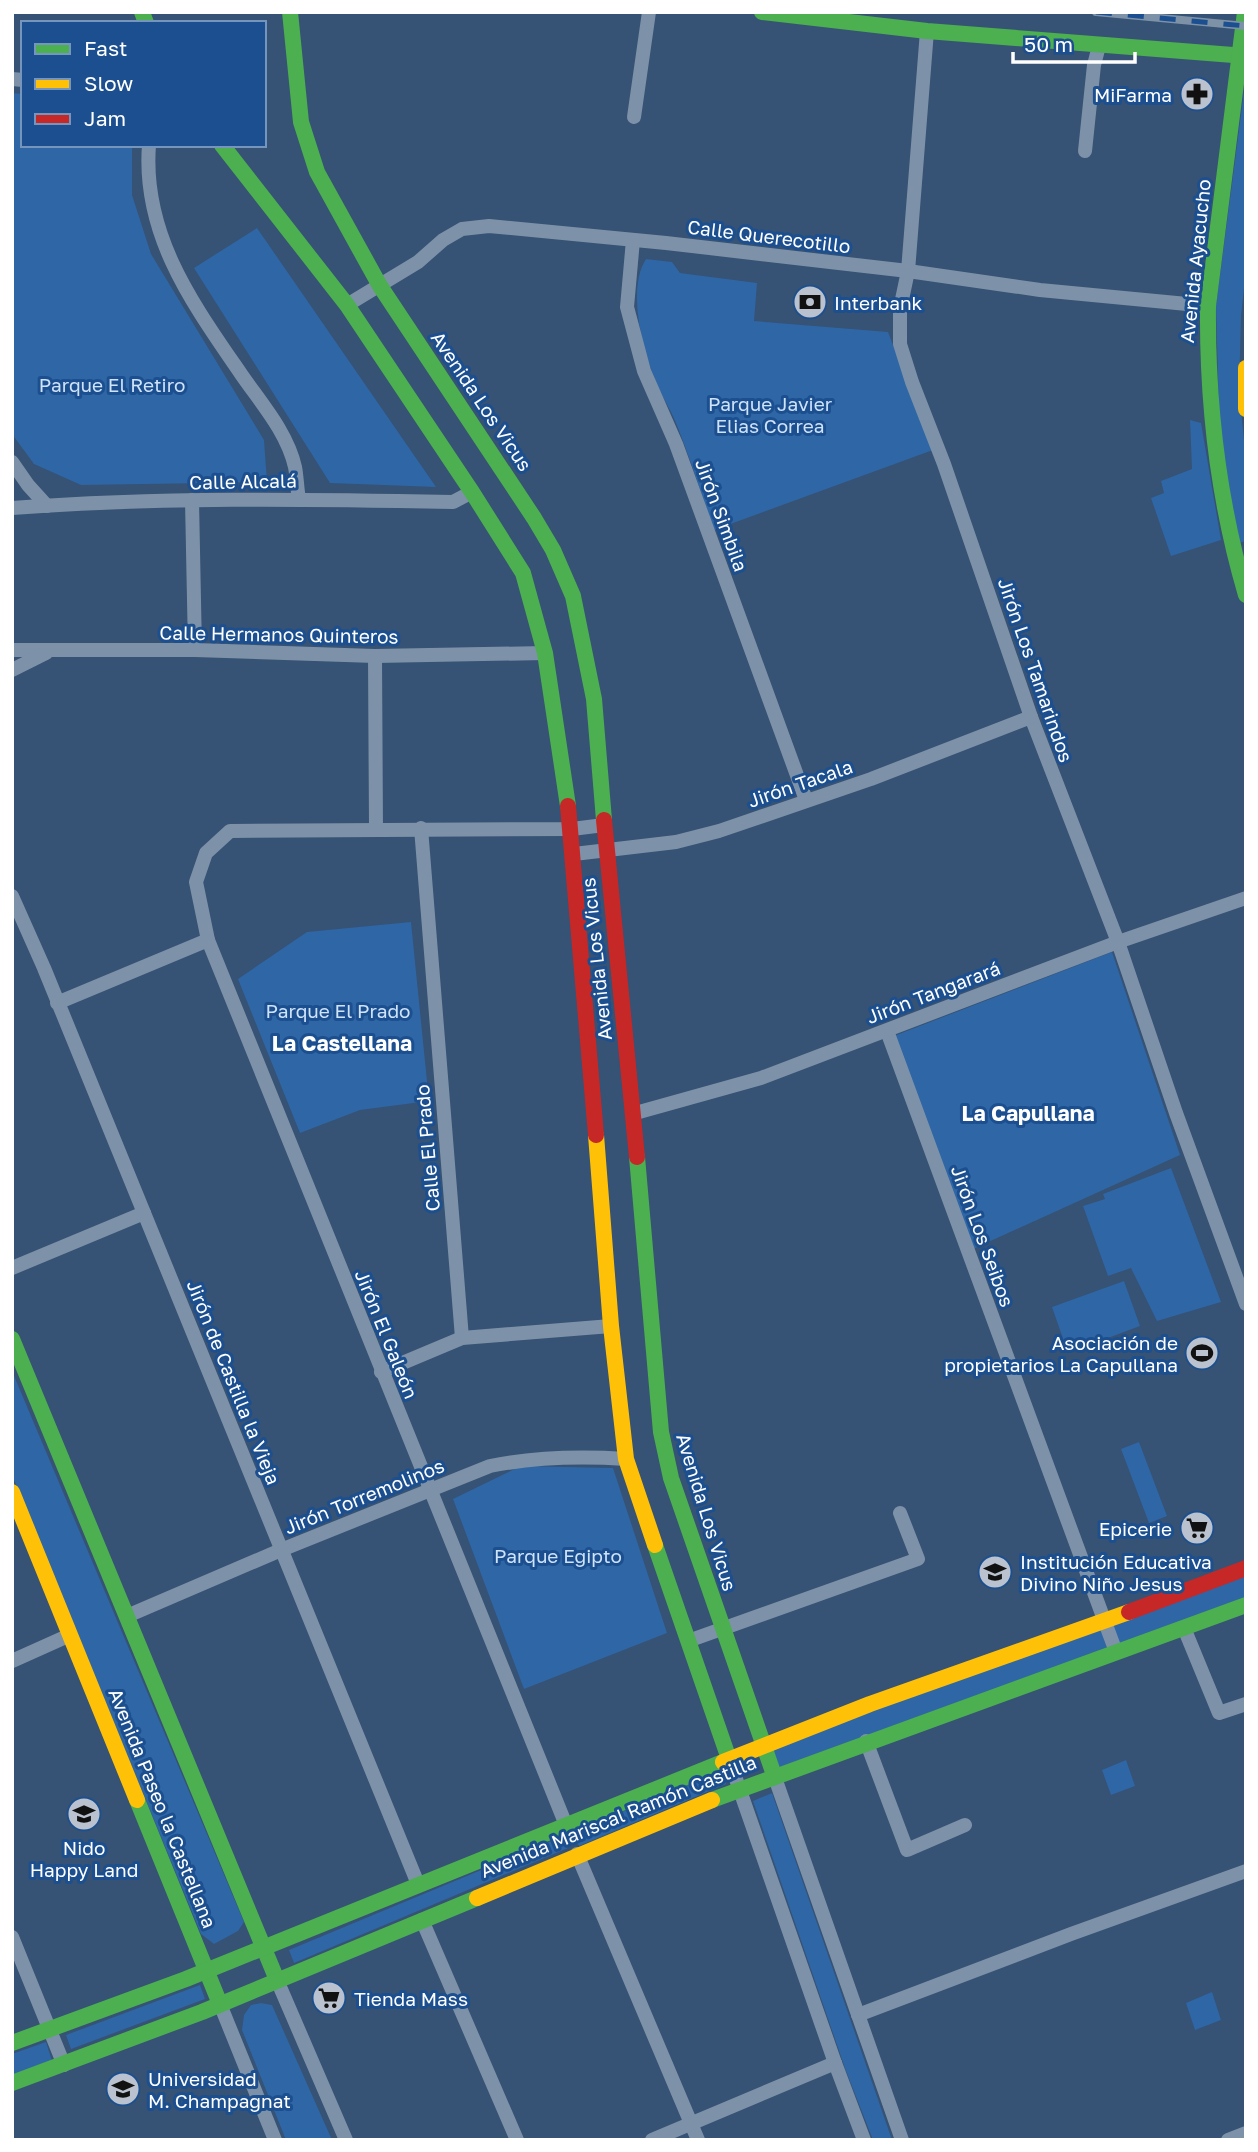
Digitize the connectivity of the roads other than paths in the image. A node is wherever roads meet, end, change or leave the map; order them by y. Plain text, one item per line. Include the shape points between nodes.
1 (290, 12) edge
2 (649, 12) edge
3 (762, 12) edge
4 (885, 12) edge
5 (1245, 12) edge
6 (909, 29) junction
7 (927, 31) junction
8 (1099, 46) junction
9 (1242, 56) edge
10 (634, 117) dead end
11 (149, 147) edge
12 (224, 147) edge
13 (1085, 151) dead end
14 (633, 240) junction
15 (908, 271) junction
16 (380, 286) junction
17 (347, 305) junction
18 (1208, 306) junction
19 (1246, 368) edge
20 (1246, 409) edge
21 (12, 462) edge
22 (472, 492) junction
23 (299, 499) junction
24 (192, 500) junction
25 (47, 506) junction
26 (12, 508) edge
27 (1240, 550) edge
28 (1245, 590) edge
29 (12, 650) edge
30 (195, 650) junction
31 (50, 652) junction
32 (545, 653) junction
33 (375, 656) junction
34 (12, 670) edge
35 (1031, 718) junction
36 (806, 800) junction
37 (604, 825) junction
38 (421, 828) junction
39 (376, 829) junction
40 (572, 829) junction
41 (606, 849) junction
42 (574, 854) junction
43 (12, 896) edge
44 (1246, 898) edge
45 (208, 940) junction
46 (1118, 942) junction
47 (57, 1003) junction
48 (887, 1031) junction
49 (632, 1114) junction
50 (144, 1213) junction
51 (12, 1268) edge
52 (1246, 1304) edge
53 (611, 1325) junction
54 (462, 1338) junction
55 (12, 1339) edge
56 (381, 1372) junction
57 (626, 1459) junction
58 (430, 1489) junction
59 (12, 1492) edge
60 (900, 1513) dead end
61 (281, 1550) junction
62 (1246, 1568) edge
63 (1246, 1605) edge
64 (127, 1616) junction
65 (1105, 1621) junction
66 (1184, 1628) junction
67 (722, 1629) junction
68 (71, 1635) junction
69 (688, 1641) junction
70 (1116, 1652) junction
71 (12, 1661) edge
72 (1246, 1704) edge
73 (866, 1741) junction
74 (763, 1746) junction
75 (729, 1759) junction
76 (774, 1775) junction
77 (738, 1789) junction
78 (566, 1825) junction
79 (965, 1825) dead end
80 (577, 1854) junction
81 (1246, 1871) edge
82 (418, 1884) junction
83 (422, 1920) junction
84 (12, 1937) edge
85 (263, 1946) junction
86 (206, 1970) junction
87 (277, 1980) junction
88 (220, 2004) junction
89 (858, 2015) junction
90 (50, 2029) junction
91 (12, 2043) edge
92 (835, 2063) junction
93 (64, 2064) junction
94 (12, 2083) edge
95 (692, 2123) junction
96 (1246, 2133) edge
97 (275, 2140) edge
98 (346, 2140) edge
99 (517, 2140) edge
100 (652, 2140) edge
101 (698, 2140) edge
102 (864, 2140) edge
103 (902, 2140) edge
104 (1228, 2140) edge

1 - 16 main road, Avenida Los Vicus via 301,121 317,173
2 - 10 street
3 - 6 main road
4 - 6 main road
5 - 9 main road, Avenida Ayacucho
6 - 7 main road
7 - 8 main road
7 - 15 street, Jirón Los Tamarindos
8 - 9 main road
8 - 13 street
9 - 18 main road, Avenida Ayacucho
11 - 23 street via 147,173 159,233 182,286 283,435 295,466
12 - 17 main road, Avenida Los Vicus
14 - 15 street, Calle Querecotillo
14 - 16 street, Calle Querecotillo via 489,226 462,229
14 - 36 street, Jirón Simbila via 627,307 644,370 676,444
15 - 18 street, Calle Querecotillo via 1040,290
15 - 35 street, Jirón Los Tamarindos via 900,309 900,344
16 - 17 street, Calle Querecotillo
16 - 37 main road, Avenida Los Vicus via 534,518 573,596 594,699
17 - 22 main road, Avenida Los Vicus
18 - 27 main road, Avenida Ayacucho via 1214,454
19 - 20 main road
21 - 25 street
22 - 23 street, Calle Alcalá via 453,502
22 - 32 main road, Avenida Los Vicus via 523,573
23 - 24 street, Calle Alcalá
24 - 25 street, Calle Alcalá
24 - 30 street
25 - 26 street, Calle Alcalá
27 - 28 main road, Avenida Ayacucho
29 - 31 street, Calle Hermanos Quinteros
30 - 31 street, Calle Hermanos Quinteros
30 - 33 street, Calle Hermanos Quinteros
31 - 34 street
32 - 33 street, Calle Hermanos Quinteros
32 - 40 main road, Avenida Los Vicus
33 - 39 street
35 - 36 street, Jirón Tacala
35 - 46 street, Jirón Los Tamarindos
36 - 41 street, Jirón Tacala via 676,842
37 - 40 street
37 - 41 main road, Avenida Los Vicus
38 - 39 street
38 - 40 street
38 - 54 street, Calle El Prado
39 - 45 street, Jirón El Galeón via 230,831 206,853 196,882
40 - 42 main road, Avenida Los Vicus
41 - 42 street, Jirón Tacala
41 - 49 main road, Avenida Los Vicus
42 - 53 main road, Avenida Los Vicus
43 - 47 street, Jirón de Castilla la Vieja
44 - 46 street, Jirón Tangarará
45 - 47 street
45 - 56 street, Jirón El Galeón
46 - 48 street, Jirón Tangarará
46 - 52 street, Jirón Los Tamarindos
47 - 50 street, Jirón de Castilla la Vieja
48 - 49 street, Jirón Tangarará via 761,1078
48 - 65 street, Jirón Los Seibos
49 - 67 main road, Avenida Los Vicus via 661,1432 671,1478
50 - 51 street
50 - 61 street, Jirón de Castilla la Vieja
53 - 54 street
53 - 57 main road, Avenida Los Vicus
54 - 56 street
55 - 64 main road, Avenida Paseo la Castellana
56 - 58 street, Jirón El Galeón
57 - 58 street, Jirón Torremolinos via 525,1459 490,1466
57 - 69 main road, Avenida Los Vicus
58 - 61 street, Jirón Torremolinos
58 - 78 street, Jirón El Galeón
59 - 68 main road, Avenida Paseo la Castellana
60 - 67 street via 918,1559
61 - 64 street, Jirón Torremolinos
61 - 82 street, Jirón de Castilla la Vieja
62 - 65 main road, Avenida Mariscal Ramón Castilla
63 - 66 main road, Avenida Mariscal Ramón Castilla
64 - 85 main road, Avenida Paseo la Castellana
65 - 70 street, Jirón Los Seibos
65 - 74 main road, Avenida Mariscal Ramón Castilla
66 - 70 main road, Avenida Mariscal Ramón Castilla
66 - 72 street via 1219,1713
67 - 69 street
67 - 74 main road, Avenida Los Vicus
68 - 71 street
68 - 86 main road, Avenida Paseo la Castellana
69 - 75 main road, Avenida Los Vicus
70 - 73 main road, Avenida Mariscal Ramón Castilla
73 - 76 main road, Avenida Mariscal Ramón Castilla
73 - 79 street via 907,1850
74 - 75 main road, Avenida Mariscal Ramón Castilla
74 - 76 main road, Avenida Los Vicus
75 - 77 street, Avenida Los Vicus
75 - 78 main road, Avenida Mariscal Ramón Castilla
76 - 77 main road, Avenida Mariscal Ramón Castilla
76 - 89 street, Avenida Los Vicus
77 - 80 main road, Avenida Mariscal Ramón Castilla
77 - 92 street, Avenida Los Vicus
78 - 82 main road, Avenida Mariscal Ramón Castilla
80 - 83 main road, Avenida Mariscal Ramón Castilla
80 - 95 street
81 - 89 street
82 - 85 main road, Avenida Mariscal Ramón Castilla
83 - 87 main road, Avenida Mariscal Ramón Castilla
83 - 99 street
84 - 90 street
85 - 86 main road, Avenida Mariscal Ramón Castilla
85 - 87 main road, Avenida Paseo la Castellana
86 - 88 main road, Avenida Paseo la Castellana
86 - 90 main road, Avenida Mariscal Ramón Castilla
87 - 88 main road, Avenida Mariscal Ramón Castilla
87 - 98 street
88 - 93 main road, Avenida Mariscal Ramón Castilla
88 - 97 street, Avenida Paseo la Castellana
89 - 103 street, Avenida Los Vicus
90 - 91 main road, Avenida Mariscal Ramón Castilla
90 - 93 street
92 - 95 street
92 - 102 street, Avenida Los Vicus
93 - 94 main road, Avenida Mariscal Ramón Castilla
95 - 100 street
95 - 101 street
96 - 104 street

